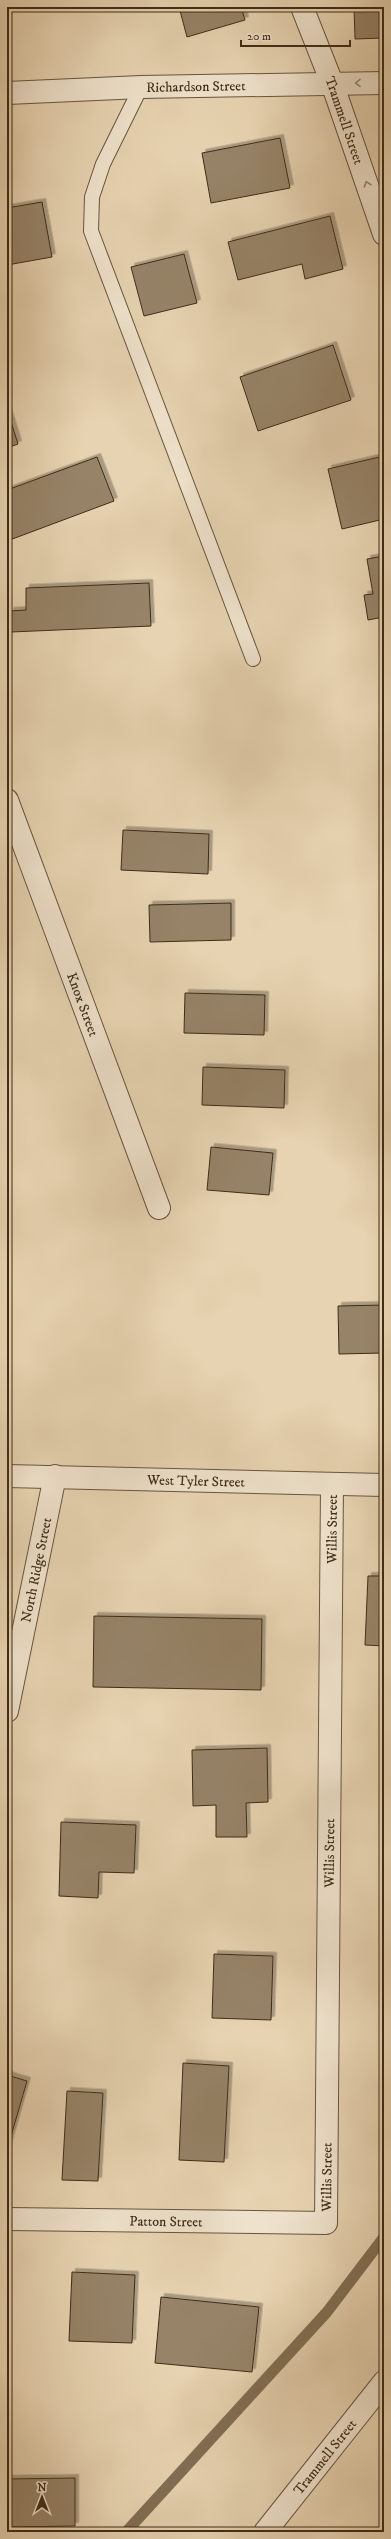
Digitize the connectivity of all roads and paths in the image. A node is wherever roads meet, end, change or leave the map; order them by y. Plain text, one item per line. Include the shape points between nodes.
1 (302, 7) edge
2 (332, 83) junction
3 (384, 83) edge
4 (140, 87) junction
5 (7, 93) edge
6 (384, 234) edge
7 (253, 660) dead end
8 (7, 800) edge
9 (160, 1208) dead end
10 (7, 1476) edge
11 (55, 1476) junction
12 (332, 1484) junction
13 (384, 1485) edge
14 (7, 1711) edge
15 (7, 2219) edge
16 (326, 2223) joint
17 (384, 2382) edge
18 (265, 2532) edge

1 - 2 street, Trammell Street
3 -> 2 street, Richardson Street
2 - 4 street, Richardson Street
6 -> 2 street, Trammell Street
4 - 5 street, Richardson Street
4 - 7 lane via 103,164 92,197 91,231
8 - 9 street, Knox Street
10 - 11 street, West Tyler Street
11 - 12 street, West Tyler Street
11 - 14 street, North Ridge Street
12 - 13 street, West Tyler Street
12 - 16 street, Willis Street
15 - 16 street, Patton Street
17 - 18 street, Trammell Street

